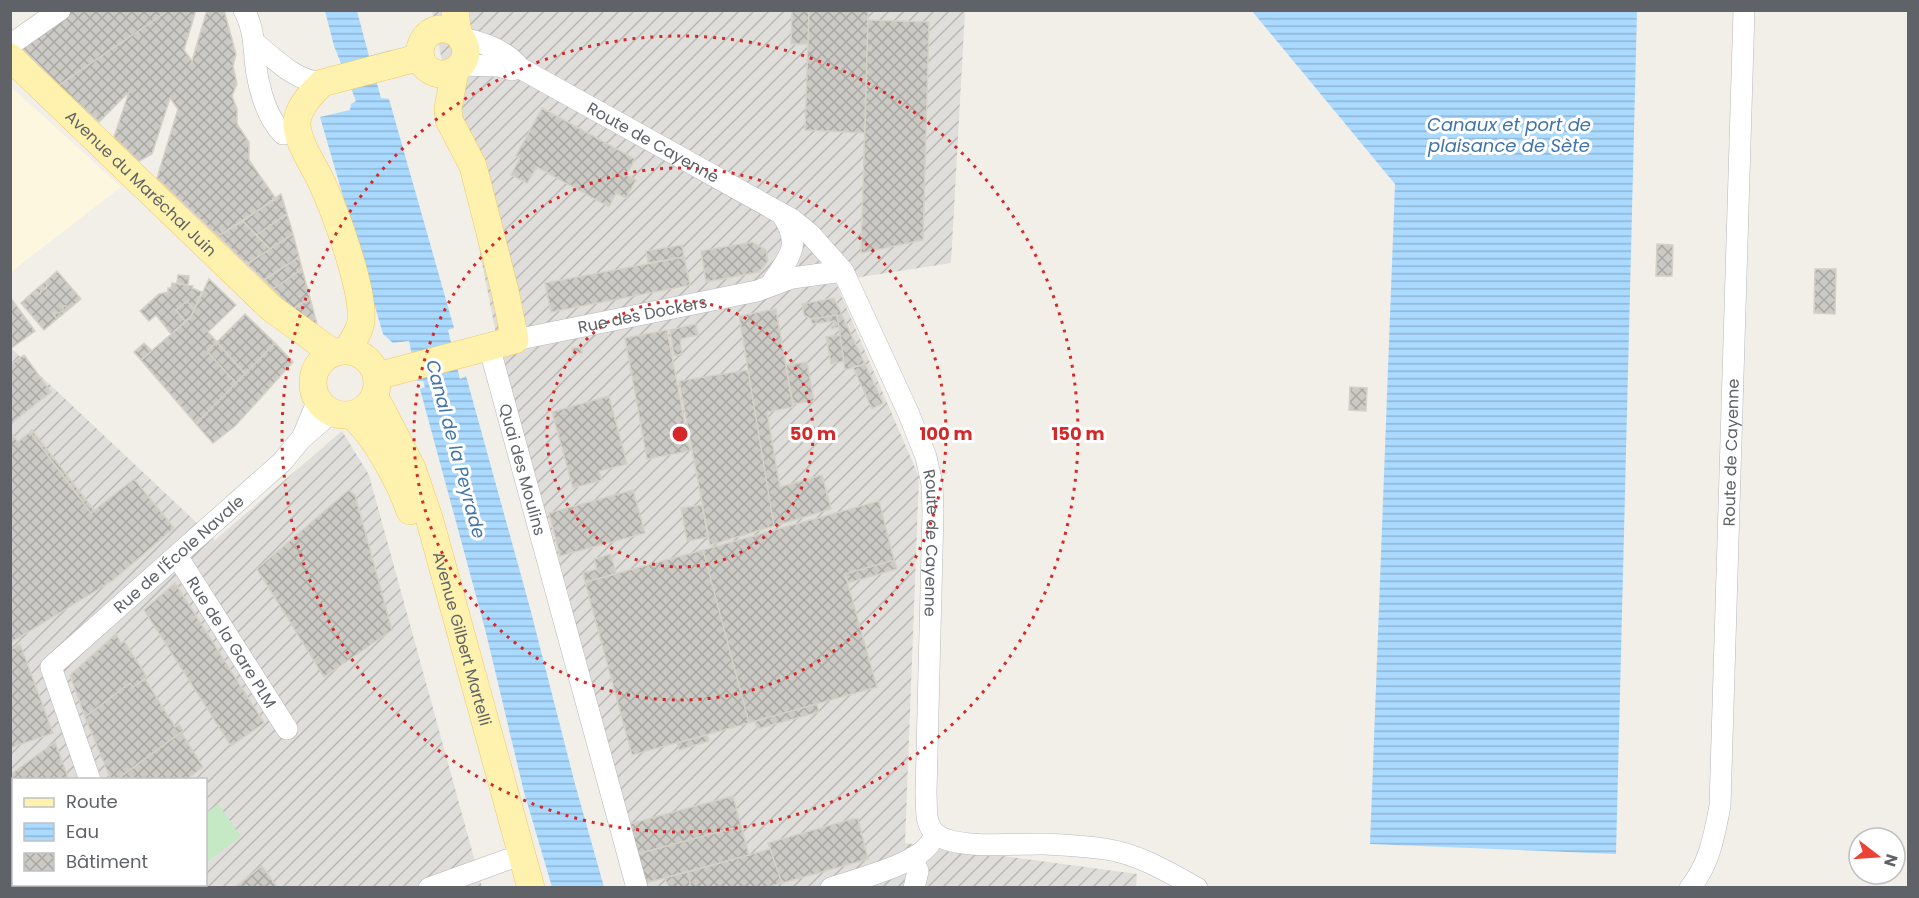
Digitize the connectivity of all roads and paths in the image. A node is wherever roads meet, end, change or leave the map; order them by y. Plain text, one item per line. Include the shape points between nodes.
1 (60, 10) edge
2 (1744, 10) edge
3 (246, 14) edge
4 (429, 21) edge
5 (459, 28) edge
6 (255, 42) junction
7 (10, 45) edge
8 (10, 57) edge
9 (408, 61) junction
10 (458, 68) junction
11 (520, 68) junction
12 (329, 82) junction
13 (283, 134) dead end
14 (781, 213) junction
15 (843, 271) junction
16 (771, 284) junction
17 (271, 308) junction
18 (489, 346) junction
19 (340, 351) junction
20 (376, 386) junction
21 (328, 401) junction
22 (177, 556) junction
23 (287, 729) dead end
24 (89, 778) edge
25 (936, 834) junction
26 (912, 858) junction
27 (506, 860) junction
28 (429, 888) edge
29 (514, 888) edge
30 (531, 888) edge
31 (637, 888) edge
32 (831, 888) edge
33 (914, 888) edge
34 (1197, 888) edge
35 (1690, 888) edge

1 - 7 street
2 - 35 street, Route de Cayenne via 1720,806 1708,860
3 - 6 street
4 - 5 main road via 449,29
4 - 9 main road via 422,42
5 - 10 main road, Quai des Moulins via 466,52
5 - 11 street, Route de Cayenne
6 - 12 street via 293,75 309,82
6 - 13 street via 257,74 270,118
8 - 17 main road, Avenue du Maréchal Juin
9 - 10 main road via 441,74
9 - 12 main road
10 - 11 street, Route de Cayenne
10 - 18 main road, Quai des Moulins via 448,108 449,120 473,166 505,291
11 - 14 street, Route de Cayenne
12 - 19 main road via 303,105 297,124 331,203 357,286 361,322
14 - 15 street, Route de Cayenne via 810,234
14 - 16 street via 793,234 793,244
15 - 16 street, Rue des Dockers
15 - 25 street, Route de Cayenne via 908,412 932,484 926,793 927,822
16 - 18 street, Rue des Dockers via 757,291
17 - 19 main road
17 - 21 main road, Avenue Gilbert Martelli
18 - 20 main road via 408,368
18 - 31 street, Quai des Moulins
19 - 20 main road via 363,356 374,368
19 - 21 main road via 324,358 318,366
20 - 21 main road via 369,405 360,412
20 - 30 main road, Avenue Gilbert Martelli via 430,521
21 - 22 street, Rue de l'École Navale via 282,462
21 - 27 main road, Avenue Gilbert Martelli via 360,422 370,434 408,506 437,599
22 - 23 street, Rue de la Gare PLM
22 - 24 street, Rue de l'École Navale via 51,667
25 - 26 street via 928,847
25 - 34 street via 974,844 1047,844 1116,850 1150,862
26 - 32 street
26 - 33 street via 918,871
27 - 28 street
27 - 29 main road, Avenue Gilbert Martelli

